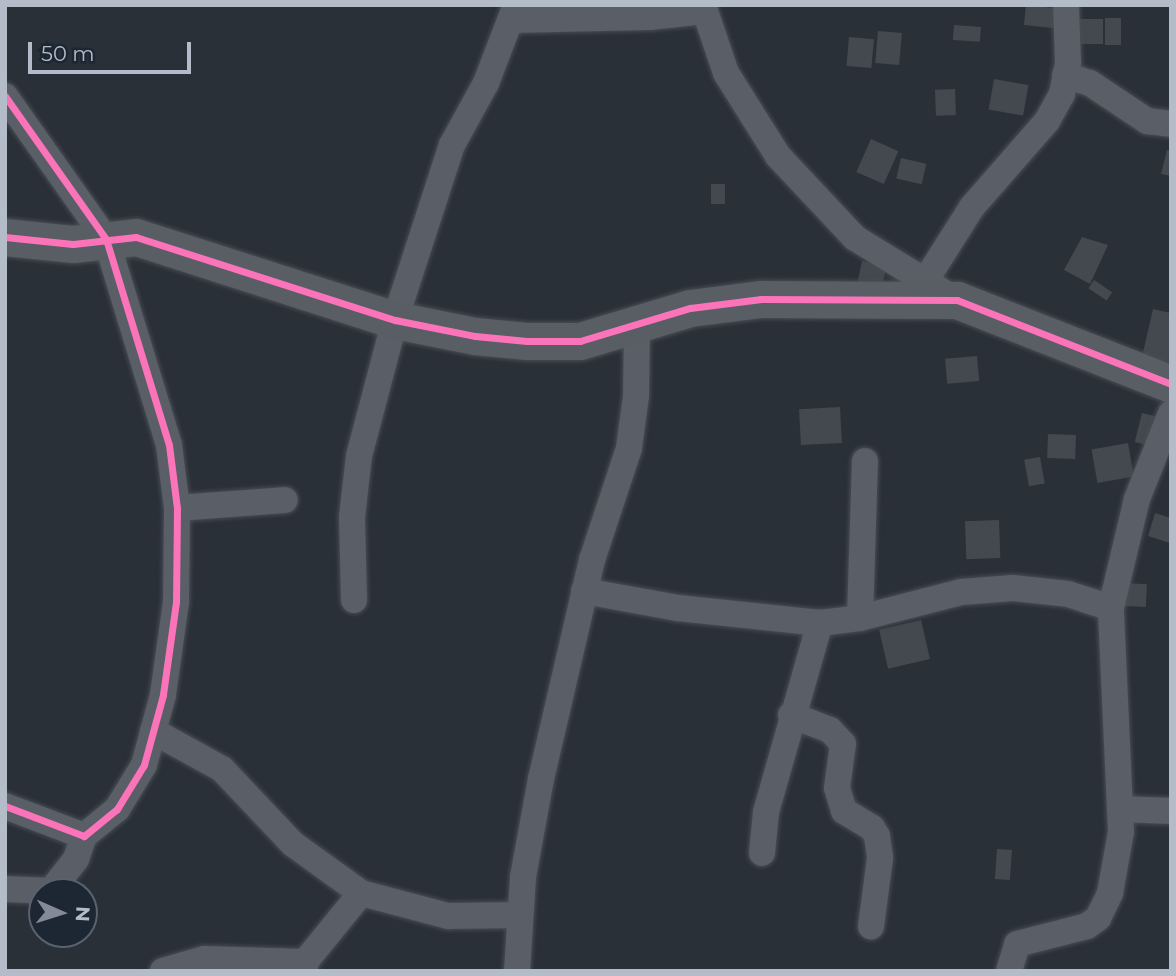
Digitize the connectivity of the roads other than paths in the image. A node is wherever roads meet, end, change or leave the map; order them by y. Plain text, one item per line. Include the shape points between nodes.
1 (1066, 5) edge
2 (704, 8) edge
3 (513, 13) edge
4 (1065, 75) junction
5 (5, 96) edge
6 (1171, 124) edge
7 (5, 237) edge
8 (106, 239) junction
9 (924, 283) junction
10 (957, 300) junction
11 (395, 320) junction
12 (637, 325) junction
13 (1171, 384) edge
14 (1171, 413) edge
15 (864, 461) dead end
16 (285, 500) dead end
17 (177, 509) junction
18 (584, 591) junction
19 (354, 600) dead end
20 (1111, 608) junction
21 (860, 618) junction
22 (820, 623) junction
23 (791, 715) junction
24 (153, 731) junction
25 (5, 806) edge
26 (1120, 809) junction
27 (1171, 811) edge
28 (84, 836) junction
29 (762, 853) dead end
30 (5, 889) edge
31 (361, 893) junction
32 (520, 915) junction
33 (871, 926) dead end
34 (305, 966) edge
35 (163, 971) edge
36 (517, 971) edge
37 (1009, 971) edge

1 - 4 street
2 - 3 street via 650,17
2 - 9 street via 726,73 778,156 855,238
3 - 11 street via 486,83 452,145
4 - 6 street via 1090,83 1147,121
4 - 9 street via 1047,121 992,179
5 - 8 street
7 - 8 street via 35,243
8 - 11 street via 136,237
8 - 17 street via 170,445
9 - 10 street
10 - 12 street via 761,299 691,308
10 - 13 street
11 - 12 street via 475,337 527,341 580,341
11 - 19 street via 359,456 352,517
12 - 18 street via 636,396 629,448
14 - 20 street via 1137,499
15 - 21 street
16 - 17 street
17 - 24 street via 176,601
18 - 22 street via 678,608
18 - 32 street via 541,779
20 - 21 street via 1068,594 1013,588 961,592
20 - 26 street
21 - 22 street
22 - 23 street
23 - 29 street via 766,812
23 - 33 street via 830,730 843,744 837,788 844,811 877,836 880,858
24 - 28 street via 144,765 117,809
24 - 31 street via 222,769 293,844
25 - 28 street
26 - 27 street
26 - 37 street via 1117,864 1098,918 1087,926 1017,944
28 - 30 street via 76,859 51,891
31 - 32 street via 448,916
31 - 34 street
32 - 36 street
34 - 35 street via 204,959

